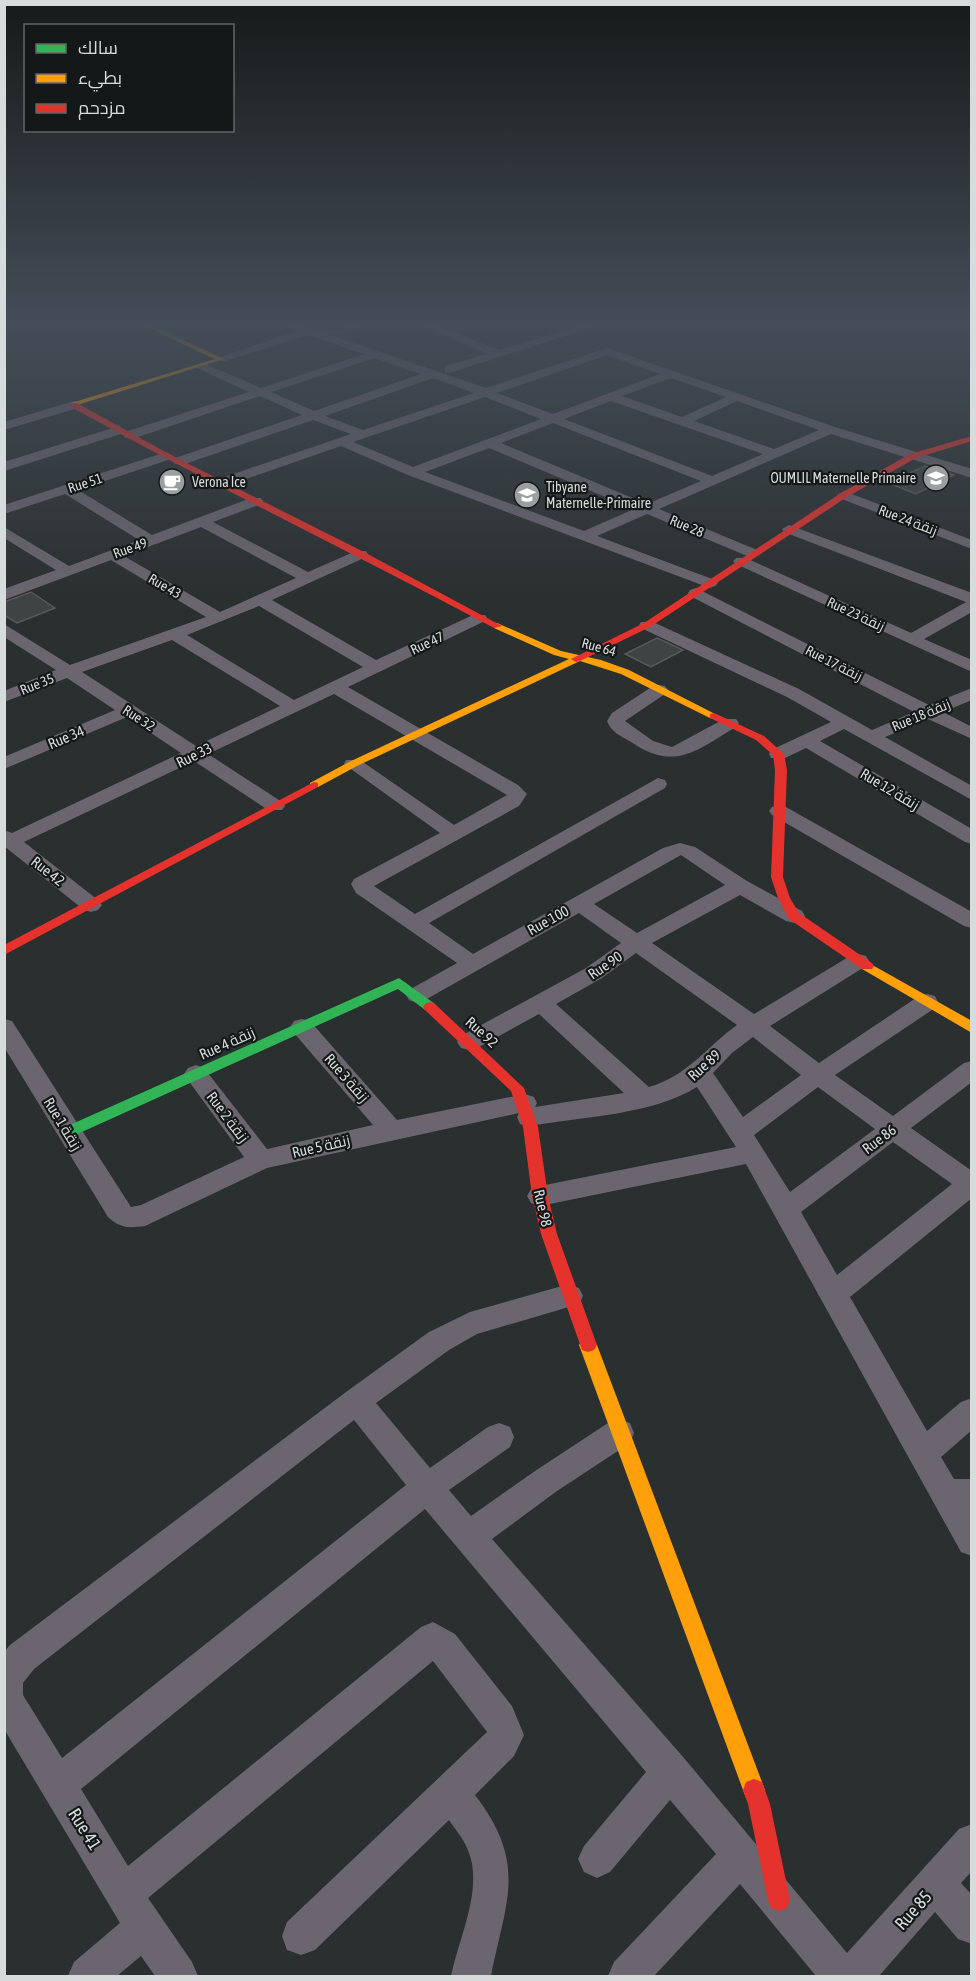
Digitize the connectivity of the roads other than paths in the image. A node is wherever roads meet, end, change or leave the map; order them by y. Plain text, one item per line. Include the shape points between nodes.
1 (39, 415) edge
2 (93, 415) edge
3 (181, 415) edge
4 (311, 415) edge
5 (313, 415) edge
6 (416, 415) edge
7 (543, 415) edge
8 (562, 415) edge
9 (667, 415) edge
10 (696, 415) edge
11 (789, 415) edge
12 (552, 419) junction
13 (684, 421) junction
14 (4, 426) edge
15 (830, 430) junction
16 (124, 432) junction
17 (362, 434) junction
18 (972, 438) edge
19 (342, 442) junction
20 (489, 443) junction
21 (773, 453) junction
22 (914, 456) junction
23 (173, 458) junction
24 (4, 467) edge
25 (413, 472) junction
26 (972, 474) edge
27 (711, 480) junction
28 (221, 483) junction
29 (66, 489) junction
30 (4, 492) edge
31 (844, 495) junction
32 (256, 501) junction
33 (23, 504) junction
34 (646, 509) junction
35 (4, 510) edge
36 (201, 521) junction
37 (789, 530) junction
38 (4, 531) edge
39 (586, 535) junction
40 (150, 540) junction
41 (972, 545) edge
42 (28, 547) junction
43 (12, 552) dead end
44 (361, 554) junction
45 (112, 555) junction
46 (747, 557) junction
47 (67, 572) junction
48 (306, 578) junction
49 (703, 588) junction
50 (4, 595) edge
51 (972, 599) edge
52 (260, 600) junction
53 (972, 605) edge
54 (219, 618) junction
55 (478, 618) junction
56 (647, 625) junction
57 (7, 632) edge
58 (175, 636) junction
59 (912, 639) junction
60 (578, 659) junction
61 (376, 667) junction
62 (972, 667) edge
63 (69, 671) junction
64 (335, 687) junction
65 (659, 690) junction
66 (972, 693) edge
67 (4, 697) edge
68 (292, 706) junction
69 (127, 711) junction
70 (930, 712) junction
71 (845, 722) junction
72 (730, 723) junction
73 (972, 734) edge
74 (416, 735) junction
75 (871, 736) junction
76 (808, 741) junction
77 (778, 754) junction
78 (196, 755) junction
79 (4, 764) edge
80 (353, 764) junction
81 (658, 784) dead end
82 (972, 794) edge
83 (275, 806) junction
84 (779, 811) junction
85 (454, 834) junction
86 (972, 838) edge
87 (7, 839) edge
88 (740, 886) junction
89 (579, 903) junction
90 (91, 905) junction
91 (794, 916) junction
92 (972, 921) edge
93 (414, 923) junction
94 (636, 943) junction
95 (4, 951) edge
96 (858, 961) junction
97 (472, 963) junction
98 (408, 989) junction
99 (540, 1002) junction
100 (927, 1002) junction
101 (755, 1026) junction
102 (971, 1026) edge
103 (4, 1027) edge
104 (302, 1027) junction
105 (469, 1042) junction
106 (972, 1068) edge
107 (700, 1073) junction
108 (196, 1074) junction
109 (818, 1075) junction
110 (644, 1097) junction
111 (527, 1110) junction
112 (892, 1128) junction
113 (392, 1130) junction
114 (68, 1132) junction
115 (747, 1142) junction
116 (261, 1160) junction
117 (971, 1184) edge
118 (540, 1196) junction
119 (786, 1209) junction
120 (126, 1218) joint
121 (832, 1295) junction
122 (569, 1296) junction
123 (356, 1401) junction
124 (972, 1411) edge
125 (619, 1433) junction
126 (499, 1437) dead end
127 (922, 1454) junction
128 (427, 1488) junction
129 (958, 1493) edge
130 (470, 1536) junction
131 (972, 1540) edge
132 (6, 1677) edge
133 (671, 1771) junction
134 (57, 1785) junction
135 (451, 1793) junction
136 (972, 1842) edge
137 (741, 1855) junction
138 (597, 1859) dead end
139 (936, 1884) junction
140 (125, 1893) junction
141 (780, 1900) junction
142 (972, 1925) edge
143 (144, 1927) junction
144 (301, 1936) dead end
145 (88, 1977) edge
146 (178, 1977) edge
147 (471, 1977) edge
148 (628, 1977) edge
149 (842, 1977) edge
150 (853, 1977) edge

1 - 14 street
2 - 16 street, Rue 64
3 - 16 street
4 - 23 street, Rue 51
5 - 17 street
6 - 17 street
7 - 12 street
8 - 12 street
9 - 13 street
10 - 13 street
11 - 15 street
12 - 20 street
12 - 27 street
13 - 21 street
15 - 21 street
15 - 22 street
16 - 23 street, Rue 64
16 - 24 street
17 - 19 street
18 - 22 street
19 - 25 street, Rue 17 زنقة
19 - 28 street
20 - 25 street
20 - 34 street, Rue 28
21 - 27 street
22 - 26 street
22 - 31 street
23 - 28 street, Rue 64
23 - 29 street, Rue 51
25 - 39 street, Rue 17 زنقة
27 - 34 street
28 - 32 street, Rue 64
29 - 33 street, Rue 51
29 - 40 street
30 - 33 street
31 - 37 street
31 - 41 street, Rue 24 زنقة
32 - 36 street, Rue 49
32 - 44 street, Rue 64
33 - 35 street, Rue 51
34 - 39 street
34 - 46 street, Rue 28
36 - 40 street, Rue 49
36 - 48 street
37 - 46 street
37 - 51 street
38 - 42 street
39 - 49 street, Rue 17 زنقة
40 - 45 street, Rue 49
42 - 43 street
42 - 47 street
44 - 48 street, Rue 35
44 - 55 street, Rue 64
45 - 47 street, Rue 49
45 - 54 street, Rue 43
46 - 49 street
46 - 59 street, Rue 23 زنقة
47 - 50 street, Rue 49
48 - 52 street, Rue 35
49 - 56 street
49 - 70 street, Rue 17 زنقة
52 - 54 street, Rue 35
52 - 61 street
53 - 59 street
54 - 58 street, Rue 35
55 - 60 street, Rue 64
55 - 61 street, Rue 47
56 - 60 street
56 - 71 street via 794,693
57 - 63 street, Rue 32
58 - 63 street, Rue 35
58 - 68 street
59 - 62 street, Rue 23 زنقة
60 - 65 street, Rue 64 via 611,666
60 - 74 street
61 - 64 street, Rue 33
63 - 67 street, Rue 35
63 - 69 street, Rue 32
64 - 68 street, Rue 33
64 - 74 street
65 - 72 street, Rue 64
65 - 72 street via 616,721 662,753 680,752
66 - 70 street, Rue 18 زنقة
68 - 78 street, Rue 33
69 - 78 street, Rue 32
69 - 79 street, Rue 34
70 - 73 street, Rue 17 زنقة
70 - 75 street, Rue 18 زنقة
71 - 75 street
71 - 76 street
72 - 77 street, Rue 64 via 760,738
74 - 80 street
74 - 85 street via 517,795 512,802
75 - 82 street
76 - 77 street
76 - 86 street, Rue 12 زنقة
77 - 84 street via 782,784
78 - 83 street, Rue 32
78 - 87 street, Rue 33
80 - 83 street
80 - 85 street
81 - 93 street
83 - 90 street
84 - 91 street via 777,877
84 - 92 street
85 - 93 street via 361,884
87 - 90 street, Rue 42
88 - 89 street, Rue 100 via 680,849
88 - 91 street
88 - 94 street, Rue 90
89 - 94 street
89 - 97 street, Rue 100
90 - 95 street
91 - 96 street
93 - 97 street
94 - 99 street, Rue 90 via 594,973
94 - 101 street
96 - 100 street
96 - 101 street, Rue 89
97 - 98 street, Rue 100
98 - 104 street, Rue 4 زنقة
98 - 105 street, Rue 92
99 - 105 street, Rue 90
99 - 110 street
100 - 102 street
100 - 109 street
101 - 107 street, Rue 89 via 717,1053
101 - 109 street
103 - 114 street, Rue 1 زنقة
104 - 108 street, Rue 4 زنقة
104 - 113 street, Rue 3 زنقة
105 - 111 street, Rue 92 via 517,1088
106 - 112 street, Rue 86
107 - 110 street, Rue 89 via 681,1085
107 - 115 street
108 - 114 street, Rue 4 زنقة
108 - 116 street, Rue 2 زنقة
109 - 112 street
109 - 115 street
110 - 111 street, Rue 89
111 - 113 street, Rue 5 زنقة
111 - 118 street, Rue 98
112 - 117 street
112 - 119 street, Rue 86
113 - 116 street, Rue 5 زنقة
114 - 120 street, Rue 1 زنقة
115 - 118 street
115 - 119 street
116 - 120 street, Rue 5 زنقة via 145,1215
117 - 121 street
118 - 122 street, Rue 98
119 - 121 street
121 - 127 street
122 - 123 street via 470,1324 439,1341
122 - 125 street, Rue 98
123 - 128 street
123 - 132 street via 22,1657
124 - 127 street
125 - 130 street
125 - 141 street, Rue 98 via 755,1793
126 - 128 street
127 - 129 street
128 - 130 street
128 - 134 street
129 - 131 street
130 - 133 street
132 - 134 street, Rue 41 via 6,1699
133 - 137 street
133 - 138 street
134 - 140 street, Rue 41
135 - 140 street via 506,1736 500,1718 433,1639
135 - 144 street
135 - 147 street via 485,1844 491,1865 490,1900
136 - 139 street, Rue 85
137 - 141 street
137 - 148 street
139 - 142 street
139 - 150 street, Rue 85
140 - 143 street, Rue 41
141 - 149 street
143 - 145 street
143 - 146 street, Rue 41

